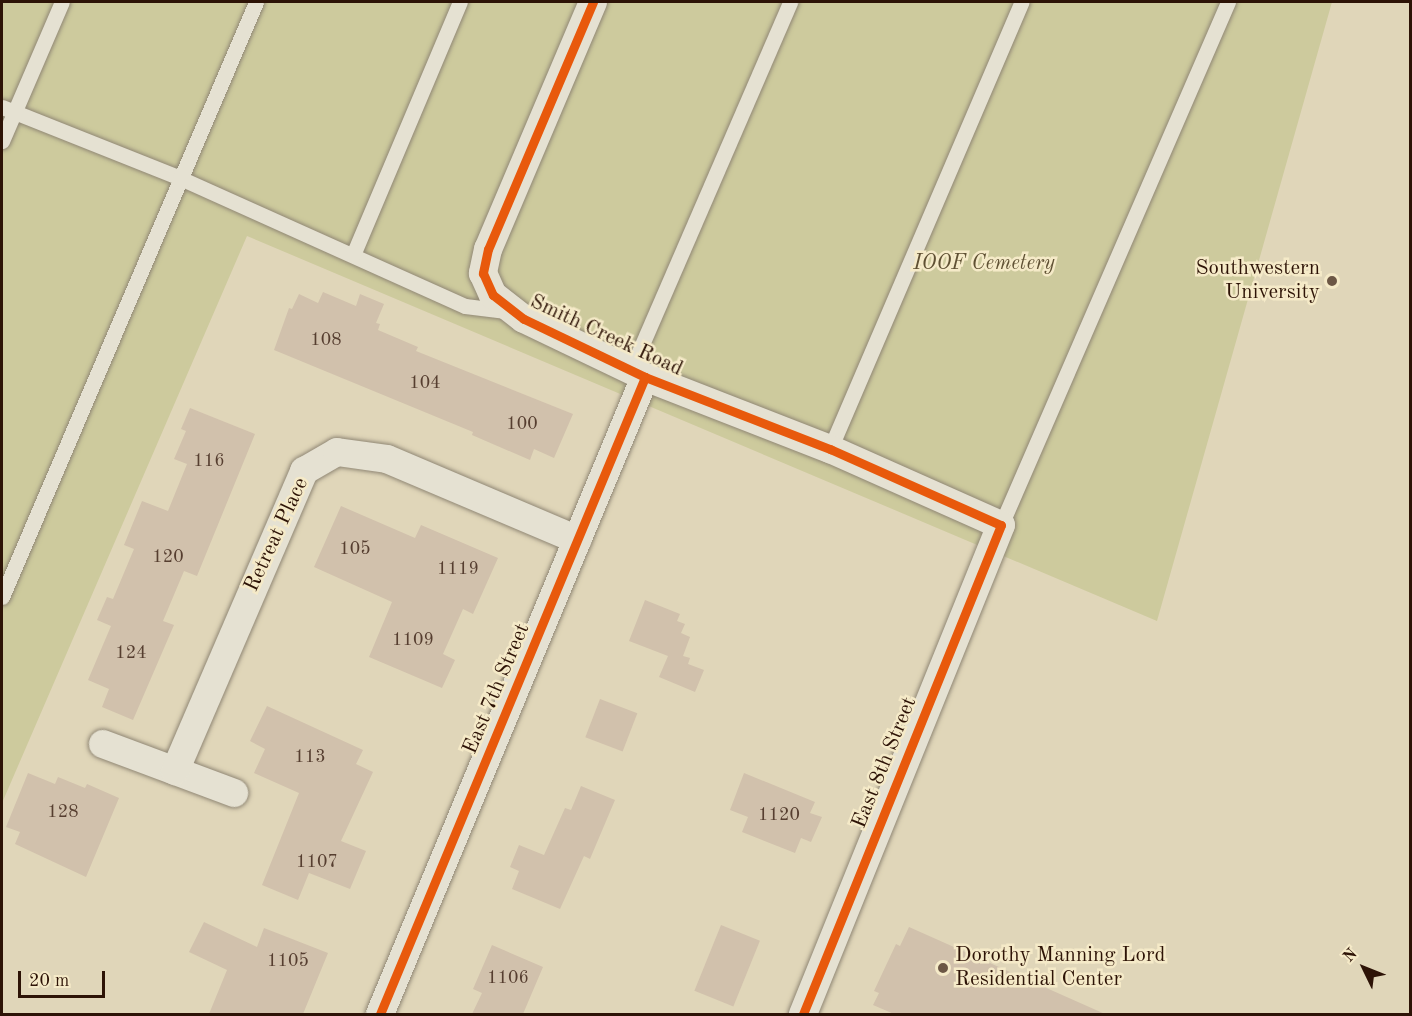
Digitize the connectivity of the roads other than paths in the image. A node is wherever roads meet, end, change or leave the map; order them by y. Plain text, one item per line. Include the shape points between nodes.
1 (62, 2) edge
2 (256, 2) edge
3 (460, 2) edge
4 (593, 2) edge
5 (790, 2) edge
6 (1022, 2) edge
7 (1228, 2) edge
8 (8, 109) edge
9 (2, 141) edge
10 (180, 178) junction
11 (353, 255) junction
12 (514, 312) junction
13 (638, 373) junction
14 (830, 449) junction
15 (1001, 525) junction
16 (578, 540) junction
17 (2, 597) edge
18 (103, 744) dead end
19 (175, 771) junction
20 (234, 793) dead end
21 (380, 1014) edge
22 (803, 1014) edge

1 - 8 lane
2 - 10 lane
3 - 11 lane
4 - 12 street, Smith Creek Road via 488,249 483,273 493,295
5 - 13 lane
6 - 14 lane
7 - 15 lane
8 - 9 lane
8 - 10 lane
10 - 11 lane
10 - 17 lane
11 - 12 lane via 465,306
12 - 13 street, Smith Creek Road
13 - 14 street, Smith Creek Road
13 - 16 street, East 7th Street
14 - 15 street, Smith Creek Road
15 - 22 street, East 8th Street
16 - 19 street, Retreat Place via 387,459 337,452 304,471
16 - 21 street, East 7th Street
18 - 19 street
19 - 20 street

